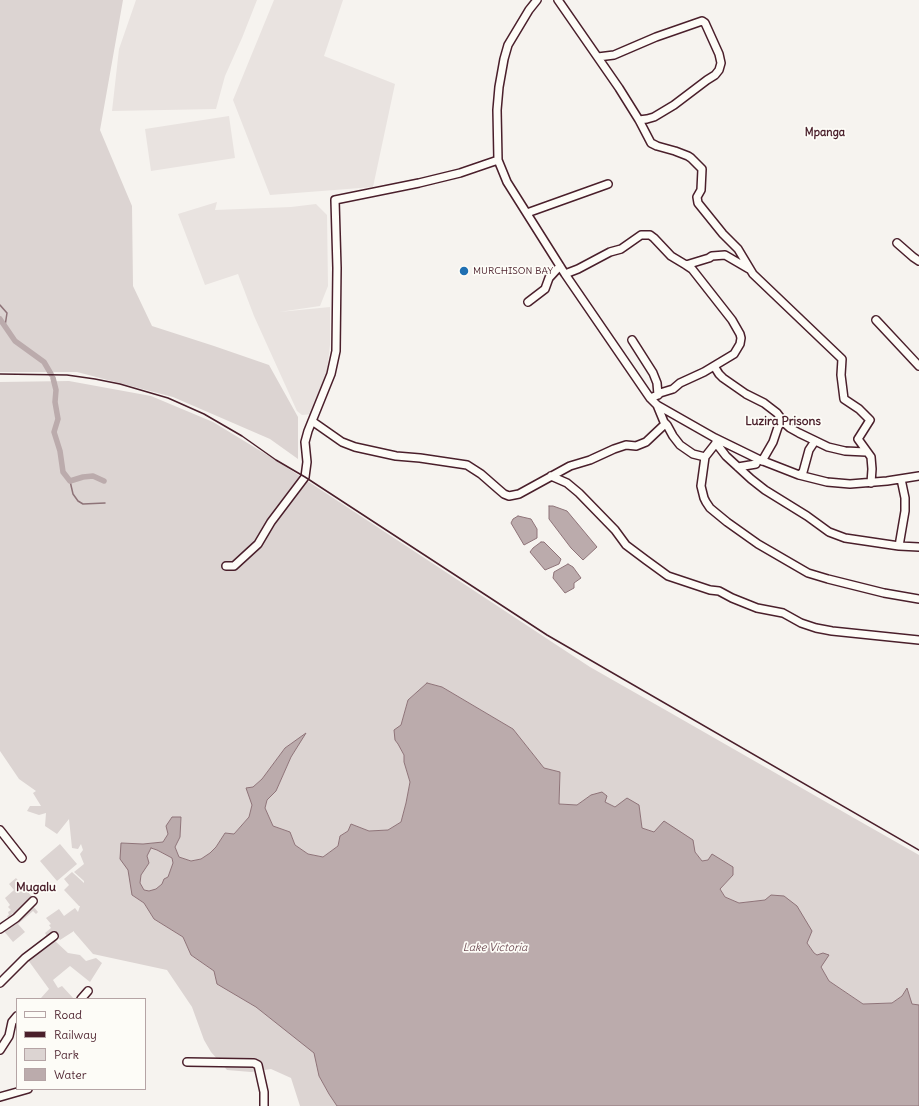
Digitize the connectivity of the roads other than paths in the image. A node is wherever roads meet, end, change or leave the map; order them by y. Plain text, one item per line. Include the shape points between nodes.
1 (537, 0) edge
2 (558, 0) edge
3 (598, 57) junction
4 (639, 120) junction
5 (498, 160) junction
6 (608, 184) dead end
7 (527, 213) junction
8 (897, 243) dead end
9 (919, 260) edge
10 (686, 265) junction
11 (560, 266) junction
12 (750, 269) junction
13 (565, 274) junction
14 (528, 302) dead end
15 (876, 320) dead end
16 (632, 340) dead end
17 (714, 366) junction
18 (919, 366) edge
19 (658, 395) junction
20 (650, 398) junction
21 (657, 405) junction
22 (781, 420) junction
23 (312, 421) junction
24 (667, 424) junction
25 (778, 427) junction
26 (790, 428) junction
27 (716, 440) junction
28 (815, 441) junction
29 (866, 452) junction
30 (705, 457) junction
31 (760, 460) junction
32 (738, 466) junction
33 (798, 475) junction
34 (551, 476) junction
35 (919, 476) edge
36 (901, 479) junction
37 (871, 483) junction
38 (899, 546) junction
39 (919, 547) edge
40 (226, 566) dead end
41 (919, 599) edge
42 (919, 640) edge
43 (0, 830) edge
44 (22, 858) dead end
45 (33, 900) dead end
46 (0, 929) edge
47 (54, 936) dead end
48 (0, 983) edge
49 (88, 991) dead end
50 (82, 998) edge
51 (16, 1017) edge
52 (0, 1050) edge
53 (188, 1062) dead end
54 (24, 1090) edge
55 (0, 1097) edge
56 (264, 1106) edge

1 - 5 street via 508,45 504,59 497,110
2 - 3 street
3 - 4 street
3 - 4 street via 614,55 656,37 702,21 705,23 719,54 719,70 674,105 654,117
4 - 12 street via 653,145 688,156 702,169 698,203 738,249
5 - 7 street via 507,182
5 - 23 street via 460,173 335,200 336,351 331,374
6 - 7 street
7 - 11 street
8 - 9 street
10 - 12 street via 712,256 725,256
10 - 13 street via 671,256 652,236 643,234 620,249
10 - 17 street via 727,312 740,334 740,344 734,354
11 - 13 street
11 - 14 street via 549,278 545,289
12 - 29 street via 842,359 844,399 870,420 858,439
13 - 20 street
15 - 18 street
16 - 19 street via 653,373
17 - 19 street
17 - 22 street via 723,378 764,403
19 - 20 street
20 - 21 street
21 - 24 street
21 - 27 street
22 - 25 street
22 - 26 street
23 - 34 street via 342,442 355,447 396,456 467,465 509,496 519,494
23 - 40 street via 305,442 305,477 258,544 234,566
24 - 30 street via 680,445 693,454
24 - 34 street via 643,444 626,445
25 - 26 street
25 - 31 street via 773,442
26 - 28 street
27 - 30 street
27 - 31 street
27 - 32 street via 726,456
28 - 29 street via 835,449
28 - 33 street via 809,450 803,472
29 - 37 street via 872,460
30 - 41 street via 701,486 706,502 727,522 758,544 808,573 884,593
31 - 32 street via 756,464
31 - 33 street
32 - 38 street via 765,490 829,532 845,538
33 - 37 street via 827,482
34 - 42 street via 567,483 579,493 626,545 668,576 719,591 757,608 783,613 816,628
35 - 36 street
36 - 37 street
36 - 38 street via 905,511
38 - 39 street
43 - 44 street
45 - 46 street via 16,918
47 - 48 street via 25,958
49 - 50 street
51 - 52 street
53 - 56 street via 254,1062 258,1065 264,1092
54 - 55 street

